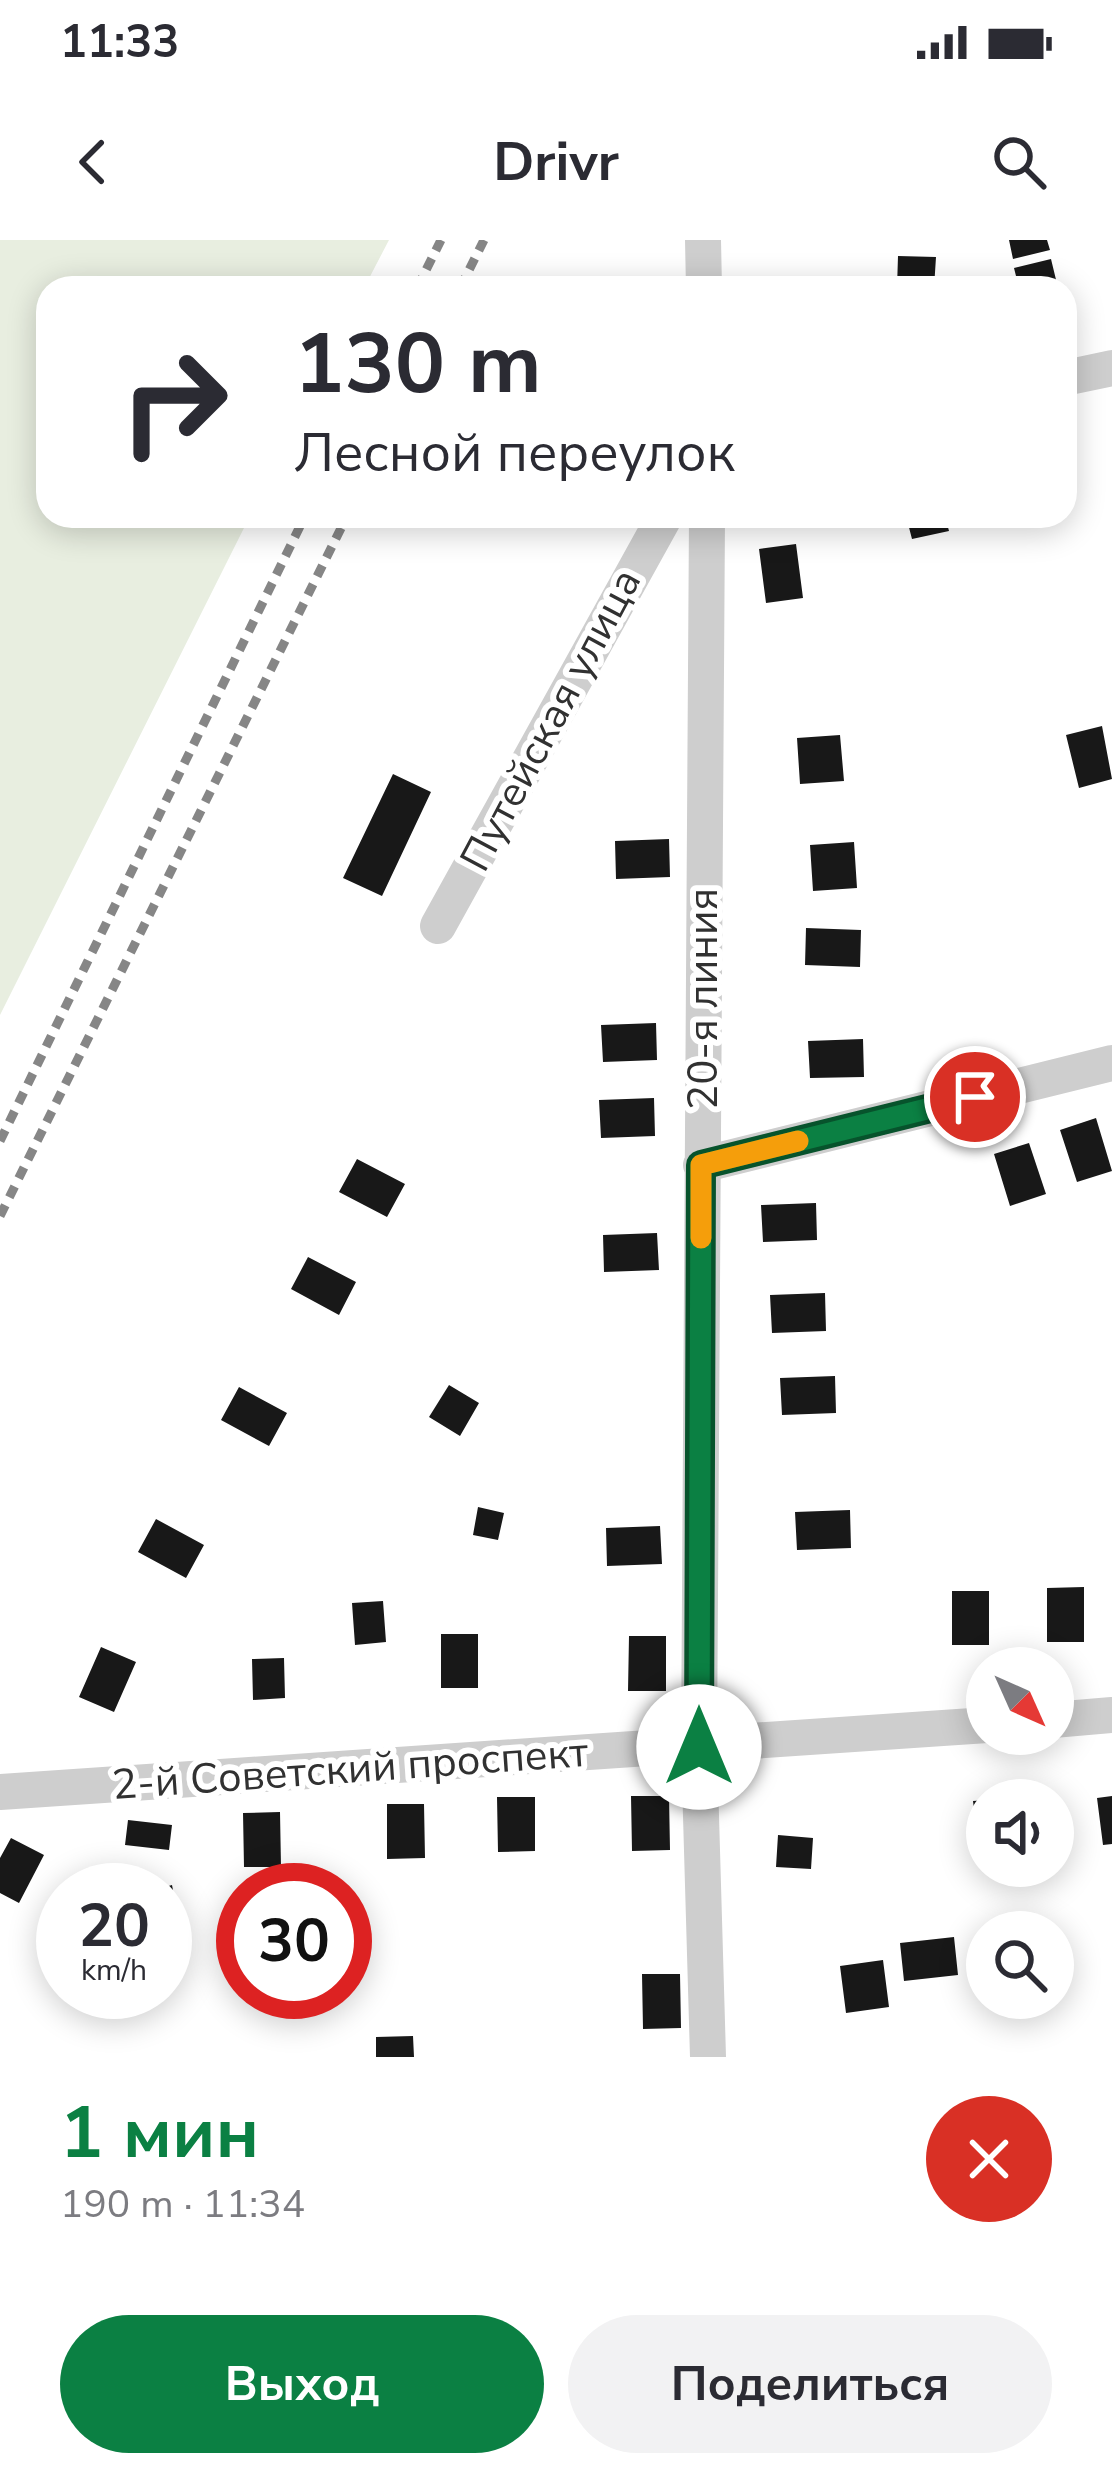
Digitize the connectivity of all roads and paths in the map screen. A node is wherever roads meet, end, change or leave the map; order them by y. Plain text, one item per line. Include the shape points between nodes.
1 (703, 240) edge
2 (704, 276) edge
3 (1112, 368) edge
4 (1077, 375) edge
5 (658, 528) edge
6 (706, 528) edge
7 (438, 926) dead end
8 (1112, 1063) edge
9 (701, 1165) junction
10 (1112, 1715) edge
11 (1074, 1718) edge
12 (966, 1727) edge
13 (699, 1747) junction
14 (0, 1792) edge
15 (708, 2057) edge

1 - 2 street
3 - 4 street
5 - 7 street, Путейская улица
6 - 9 street, 20-я линия
8 - 9 street
9 - 13 street, 20-я линия
10 - 11 street
12 - 13 street, 2-й Советский проспект
13 - 14 street, 2-й Советский проспект
13 - 15 street, 20-я линия

